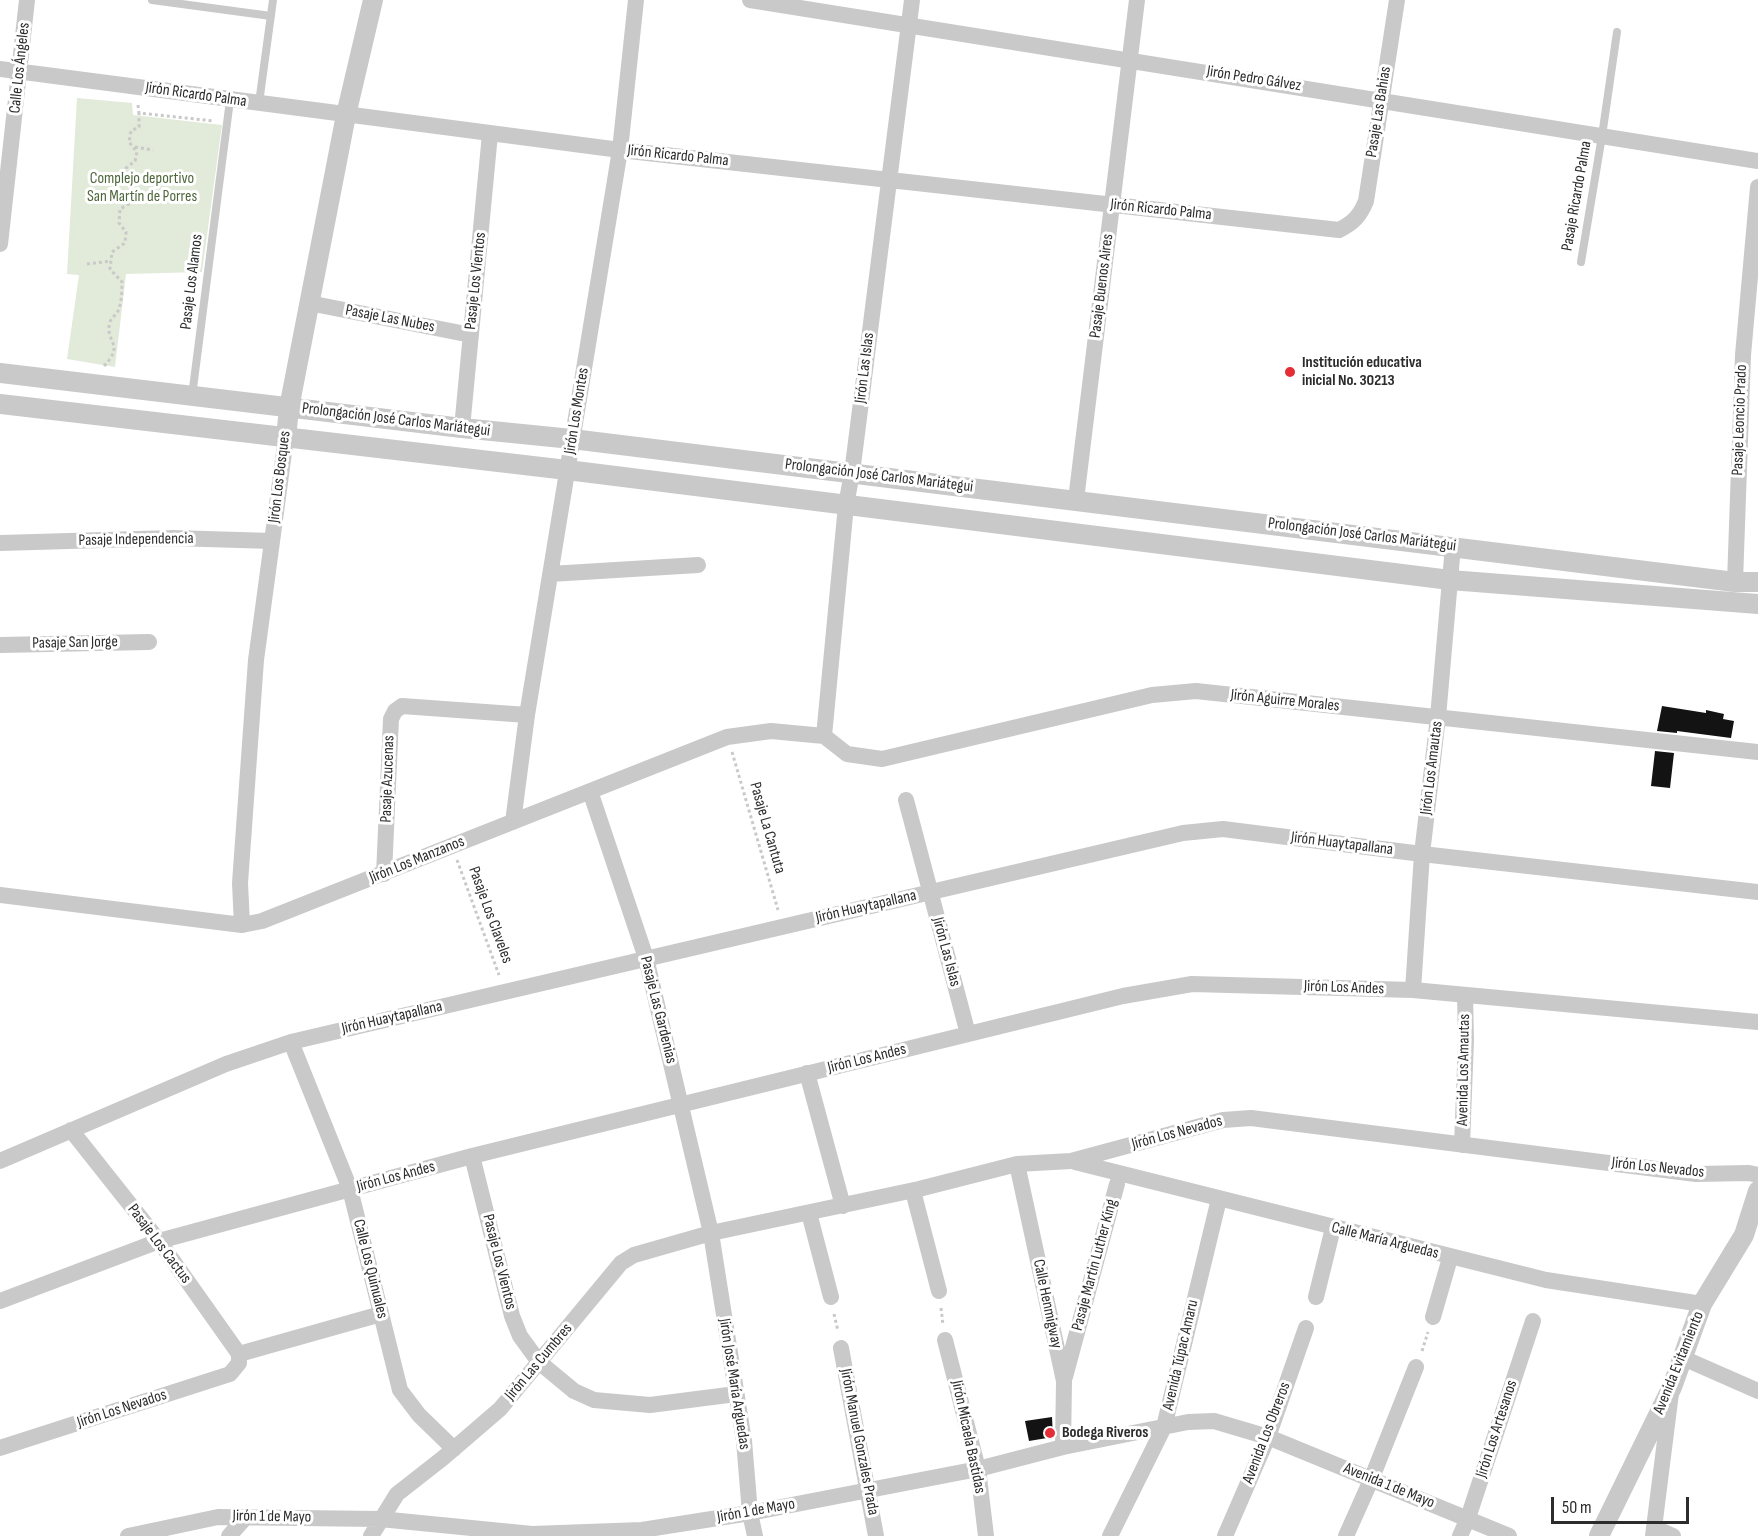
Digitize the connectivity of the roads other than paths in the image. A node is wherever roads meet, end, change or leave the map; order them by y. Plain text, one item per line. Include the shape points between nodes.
1 (27, 0) edge
2 (152, 0) edge
3 (273, 0) edge
4 (373, 0) edge
5 (636, 0) edge
6 (750, 0) edge
7 (912, 0) edge
8 (1137, 0) edge
9 (1397, 0) edge
10 (271, 16) junction
11 (909, 25) junction
12 (1617, 32) dead end
13 (1129, 60) junction
14 (0, 69) edge
15 (21, 72) junction
16 (1380, 99) junction
17 (230, 100) junction
18 (259, 104) junction
19 (346, 115) junction
20 (490, 134) junction
21 (1602, 136) junction
22 (620, 150) junction
23 (1758, 161) edge
24 (889, 180) junction
25 (1758, 188) edge
26 (1112, 204) junction
27 (1355, 220) joint
28 (0, 244) edge
29 (1581, 262) dead end
30 (309, 303) junction
31 (471, 335) junction
32 (0, 374) edge
33 (192, 396) junction
34 (0, 404) edge
35 (289, 408) junction
36 (462, 428) junction
37 (286, 438) junction
38 (572, 439) junction
39 (567, 470) junction
40 (852, 473) junction
41 (1076, 500) junction
42 (846, 505) junction
43 (272, 542) junction
44 (0, 543) edge
45 (1453, 546) junction
46 (698, 564) dead end
47 (550, 574) junction
48 (1450, 580) junction
49 (1735, 582) junction
50 (1758, 582) edge
51 (1758, 604) edge
52 (149, 642) dead end
53 (0, 645) edge
54 (527, 715) junction
55 (1438, 717) junction
56 (824, 736) junction
57 (1758, 752) edge
58 (590, 791) junction
59 (906, 800) dead end
60 (513, 822) junction
61 (1422, 854) junction
62 (384, 874) junction
63 (930, 892) junction
64 (1758, 892) edge
65 (0, 895) edge
66 (242, 925) junction
67 (646, 958) junction
68 (1413, 990) junction
69 (1465, 995) junction
70 (1758, 1022) edge
71 (968, 1034) junction
72 (291, 1042) junction
73 (807, 1073) junction
74 (681, 1104) junction
75 (71, 1130) junction
76 (1462, 1144) junction
77 (472, 1156) junction
78 (0, 1161) edge
79 (1071, 1161) junction
80 (1017, 1164) junction
81 (1758, 1175) edge
82 (1117, 1184) dead end
83 (350, 1189) junction
84 (913, 1191) junction
85 (1758, 1191) edge
86 (1219, 1199) junction
87 (843, 1206) junction
88 (809, 1213) junction
89 (1333, 1227) junction
90 (711, 1233) junction
91 (159, 1241) junction
92 (1450, 1257) junction
93 (939, 1291) road end
94 (831, 1297) road end
95 (1316, 1297) dead end
96 (0, 1301) edge
97 (1702, 1304) junction
98 (381, 1314) junction
99 (1433, 1317) road end
100 (1533, 1322) dead end
101 (1306, 1328) dead end
102 (945, 1340) road end
103 (841, 1348) road end
104 (239, 1358) junction
105 (1683, 1358) junction
106 (538, 1362) junction
107 (1416, 1367) road end
108 (1064, 1381) junction
109 (1672, 1387) junction
110 (1758, 1391) edge
111 (736, 1394) junction
112 (1164, 1427) junction
113 (1268, 1437) junction
114 (1063, 1447) junction
115 (0, 1448) edge
116 (454, 1449) junction
117 (978, 1469) junction
118 (1371, 1480) junction
119 (868, 1490) junction
120 (750, 1513) junction
121 (246, 1517) junction
122 (380, 1518) junction
123 (1468, 1518) junction
124 (1654, 1532) edge
125 (642, 1533) edge
126 (532, 1535) edge
127 (128, 1536) edge
128 (230, 1536) edge
129 (371, 1536) edge
130 (755, 1536) edge
131 (876, 1536) edge
132 (986, 1536) edge
133 (1110, 1536) edge
134 (1225, 1536) edge
135 (1346, 1536) edge
136 (1460, 1536) edge
137 (1509, 1536) edge
138 (1599, 1536) edge
139 (1673, 1536) edge

1 - 15 street, Calle Los Ángeles
2 - 10 lane
3 - 10 lane
4 - 19 street, Jirón Los Bosques
5 - 22 street, Jirón Los Montes
6 - 11 street, Jirón Pedro Gálvez
7 - 11 street, Jirón Las Islas
8 - 13 street, Pasaje Buenos Aires
9 - 16 street, Pasaje Las Bahias
10 - 18 lane
11 - 13 street, Jirón Pedro Gálvez
11 - 24 street, Jirón Las Islas
12 - 21 lane, Pasaje Ricardo Palma
13 - 16 street, Jirón Pedro Gálvez
13 - 26 street, Pasaje Buenos Aires
14 - 15 street, Jirón Ricardo Palma
15 - 17 street, Jirón Ricardo Palma
15 - 28 street, Calle Los Ángeles
16 - 21 street, Jirón Pedro Gálvez
16 - 27 street, Pasaje Las Bahias via 1366,201
17 - 18 street, Jirón Ricardo Palma
17 - 33 lane, Pasaje Los Alamos
18 - 19 street, Jirón Ricardo Palma
19 - 20 street, Jirón Ricardo Palma
19 - 30 street, Jirón Los Bosques
20 - 22 street, Jirón Ricardo Palma
20 - 31 street, Pasaje Los Vientos
21 - 23 street, Jirón Pedro Gálvez
21 - 29 lane, Pasaje Ricardo Palma
22 - 24 street, Jirón Ricardo Palma
22 - 38 street, Jirón Los Montes
24 - 26 street, Jirón Ricardo Palma
24 - 40 street, Jirón Las Islas
25 - 49 street, Pasaje Leoncio Prado via 1743,355
26 - 27 street, Jirón Ricardo Palma via 1339,230
26 - 41 street, Pasaje Buenos Aires
30 - 31 street, Pasaje Las Nubes
30 - 35 street, Jirón Los Bosques
31 - 36 street, Pasaje Los Vientos
32 - 33 street, Prolongación José Carlos Mariátegui
33 - 35 street, Prolongación José Carlos Mariátegui
34 - 37 street, Prolongación José Carlos Mariátegui
35 - 36 street, Prolongación José Carlos Mariátegui
35 - 37 street, Jirón Los Bosques
36 - 38 street, Prolongación José Carlos Mariátegui
37 - 39 street, Prolongación José Carlos Mariátegui
37 - 43 street, Jirón Los Bosques
38 - 39 street, Jirón Los Montes
38 - 40 street, Prolongación José Carlos Mariátegui
39 - 42 street, Prolongación José Carlos Mariátegui
39 - 47 street, Jirón Los Montes
40 - 41 street, Prolongación José Carlos Mariátegui
40 - 42 street, Jirón Las Islas
41 - 45 street, Prolongación José Carlos Mariátegui
42 - 48 street, Prolongación José Carlos Mariátegui
42 - 56 street, Jirón Las Islas
43 - 44 street, Pasaje Independencia via 173,538
43 - 66 street, Jirón Los Bosques via 256,660 240,884
45 - 48 street, Jirón Los Amautas
45 - 49 street, Prolongación José Carlos Mariátegui
46 - 47 street
47 - 54 street, Jirón Los Montes
48 - 51 street, Prolongación José Carlos Mariátegui
48 - 55 street, Jirón Los Amautas
49 - 50 street, Prolongación José Carlos Mariátegui
52 - 53 street, Pasaje San Jorge
54 - 60 street, Jirón Los Montes
54 - 62 street, Pasaje Azucenas via 402,706 395,711 391,719
55 - 56 street, Jirón Aguirre Morales via 1196,691 1152,695 882,759 847,754
55 - 57 street, Jirón Aguirre Morales
55 - 61 street, Jirón Los Amautas
56 - 58 street, Jirón Los Manzanos via 771,731 728,737
58 - 60 street, Jirón Los Manzanos
58 - 67 street, Pasaje Las Gardenias
59 - 63 street, Jirón Las Islas
60 - 62 street, Jirón Los Manzanos
61 - 63 street, Jirón Huaytapallana via 1224,829 1183,833
61 - 64 street, Jirón Huaytapallana
61 - 68 street, Jirón Los Amautas
62 - 66 street, Jirón Los Manzanos
63 - 67 street, Jirón Huaytapallana
63 - 71 street, Jirón Las Islas
65 - 66 street, Jirón Los Manzanos
67 - 72 street, Jirón Huaytapallana
67 - 74 street, Pasaje Las Gardenias
68 - 69 street, Jirón Los Andes
68 - 71 street, Jirón Los Andes via 1192,984 1123,996
69 - 70 street, Jirón Los Andes
69 - 76 street, Avenida Los Amautas
71 - 73 street, Jirón Los Andes
72 - 75 street, Jirón Huaytapallana via 226,1064
72 - 83 street, Calle Los Quinuales
73 - 74 street, Jirón Los Andes
73 - 87 street
74 - 77 street, Jirón Los Andes
74 - 90 street, Pasaje Las Gardenias
75 - 78 street, Jirón Huaytapallana
75 - 91 street, Pasaje Los Cactus
76 - 79 street, Jirón Los Nevados via 1251,1118 1223,1120
76 - 81 street, Jirón Los Nevados via 1696,1174
77 - 83 street, Jirón Los Andes
77 - 106 street, Pasaje Los Vientos via 512,1316
79 - 80 street, Jirón Los Nevados
79 - 86 street, Calle María Arguedas
80 - 84 street, Jirón Los Nevados
80 - 108 street, Calle Henmigway
82 - 108 street, Pasaje Martin Luther King
83 - 91 street, Jirón Los Andes
83 - 98 street, Calle Los Quinuales
84 - 87 street, Jirón Los Nevados
84 - 93 street
85 - 97 street, Avenida Evitamiento via 1744,1235
86 - 89 street, Calle María Arguedas
86 - 112 street, Avenida Túpac Amaru
87 - 88 street, Jirón Los Nevados
88 - 90 street, Jirón Los Nevados
88 - 94 street
89 - 92 street, Calle María Arguedas
89 - 95 street
90 - 106 street, Jirón Las Cumbres via 634,1254 621,1263
90 - 111 street, Jirón José María Arguedas
91 - 96 street, Jirón Los Andes
91 - 104 street, Pasaje Los Cactus
92 - 97 street, Calle María Arguedas via 1546,1281
92 - 99 street
97 - 105 street, Avenida Evitamiento
98 - 104 street, Jirón Los Nevados
98 - 116 street, Calle Los Quinuales via 400,1390
100 - 123 street, Jirón Los Artesanos
101 - 113 street, Avenida Los Obreros
102 - 117 street, Jirón Micaela Bastidas
103 - 119 street, Jirón Manuel Gonzales Prada
104 - 115 street, Jirón Los Nevados via 230,1374
105 - 109 street, Avenida Evitamiento
105 - 110 street
106 - 111 street, Pasaje Los Vientos via 594,1400 650,1405
106 - 116 street, Jirón Las Cumbres via 500,1409
107 - 118 street
108 - 114 street, Calle Henmigway
109 - 124 street
109 - 138 street, Avenida Evitamiento
111 - 120 street, Jirón José María Arguedas
112 - 113 street, Jirón 1 de Mayo via 1214,1421
112 - 114 street, Jirón 1 de Mayo
112 - 133 street, Avenida Túpac Amaru
113 - 118 street, Avenida 1 de Mayo
113 - 134 street, Avenida Los Obreros
114 - 117 street, Jirón 1 de Mayo
116 - 122 street, Jirón Las Cumbres via 397,1494
117 - 119 street, Jirón 1 de Mayo
117 - 132 street, Jirón Micaela Bastidas
118 - 123 street, Avenida 1 de Mayo
118 - 135 street
119 - 120 street, Jirón 1 de Mayo
119 - 131 street, Jirón Manuel Gonzales Prada
120 - 125 street, Jirón 1 de Mayo
120 - 130 street, Jirón José María Arguedas
121 - 122 street, Jirón 1 de Mayo
121 - 127 street, Jirón 1 de Mayo via 218,1517
121 - 128 street
122 - 126 street, Jirón 1 de Mayo
122 - 129 street, Jirón Las Cumbres
123 - 136 street, Jirón Los Artesanos
123 - 137 street, Avenida 1 de Mayo
124 - 139 street
125 - 126 street, Jirón 1 de Mayo

